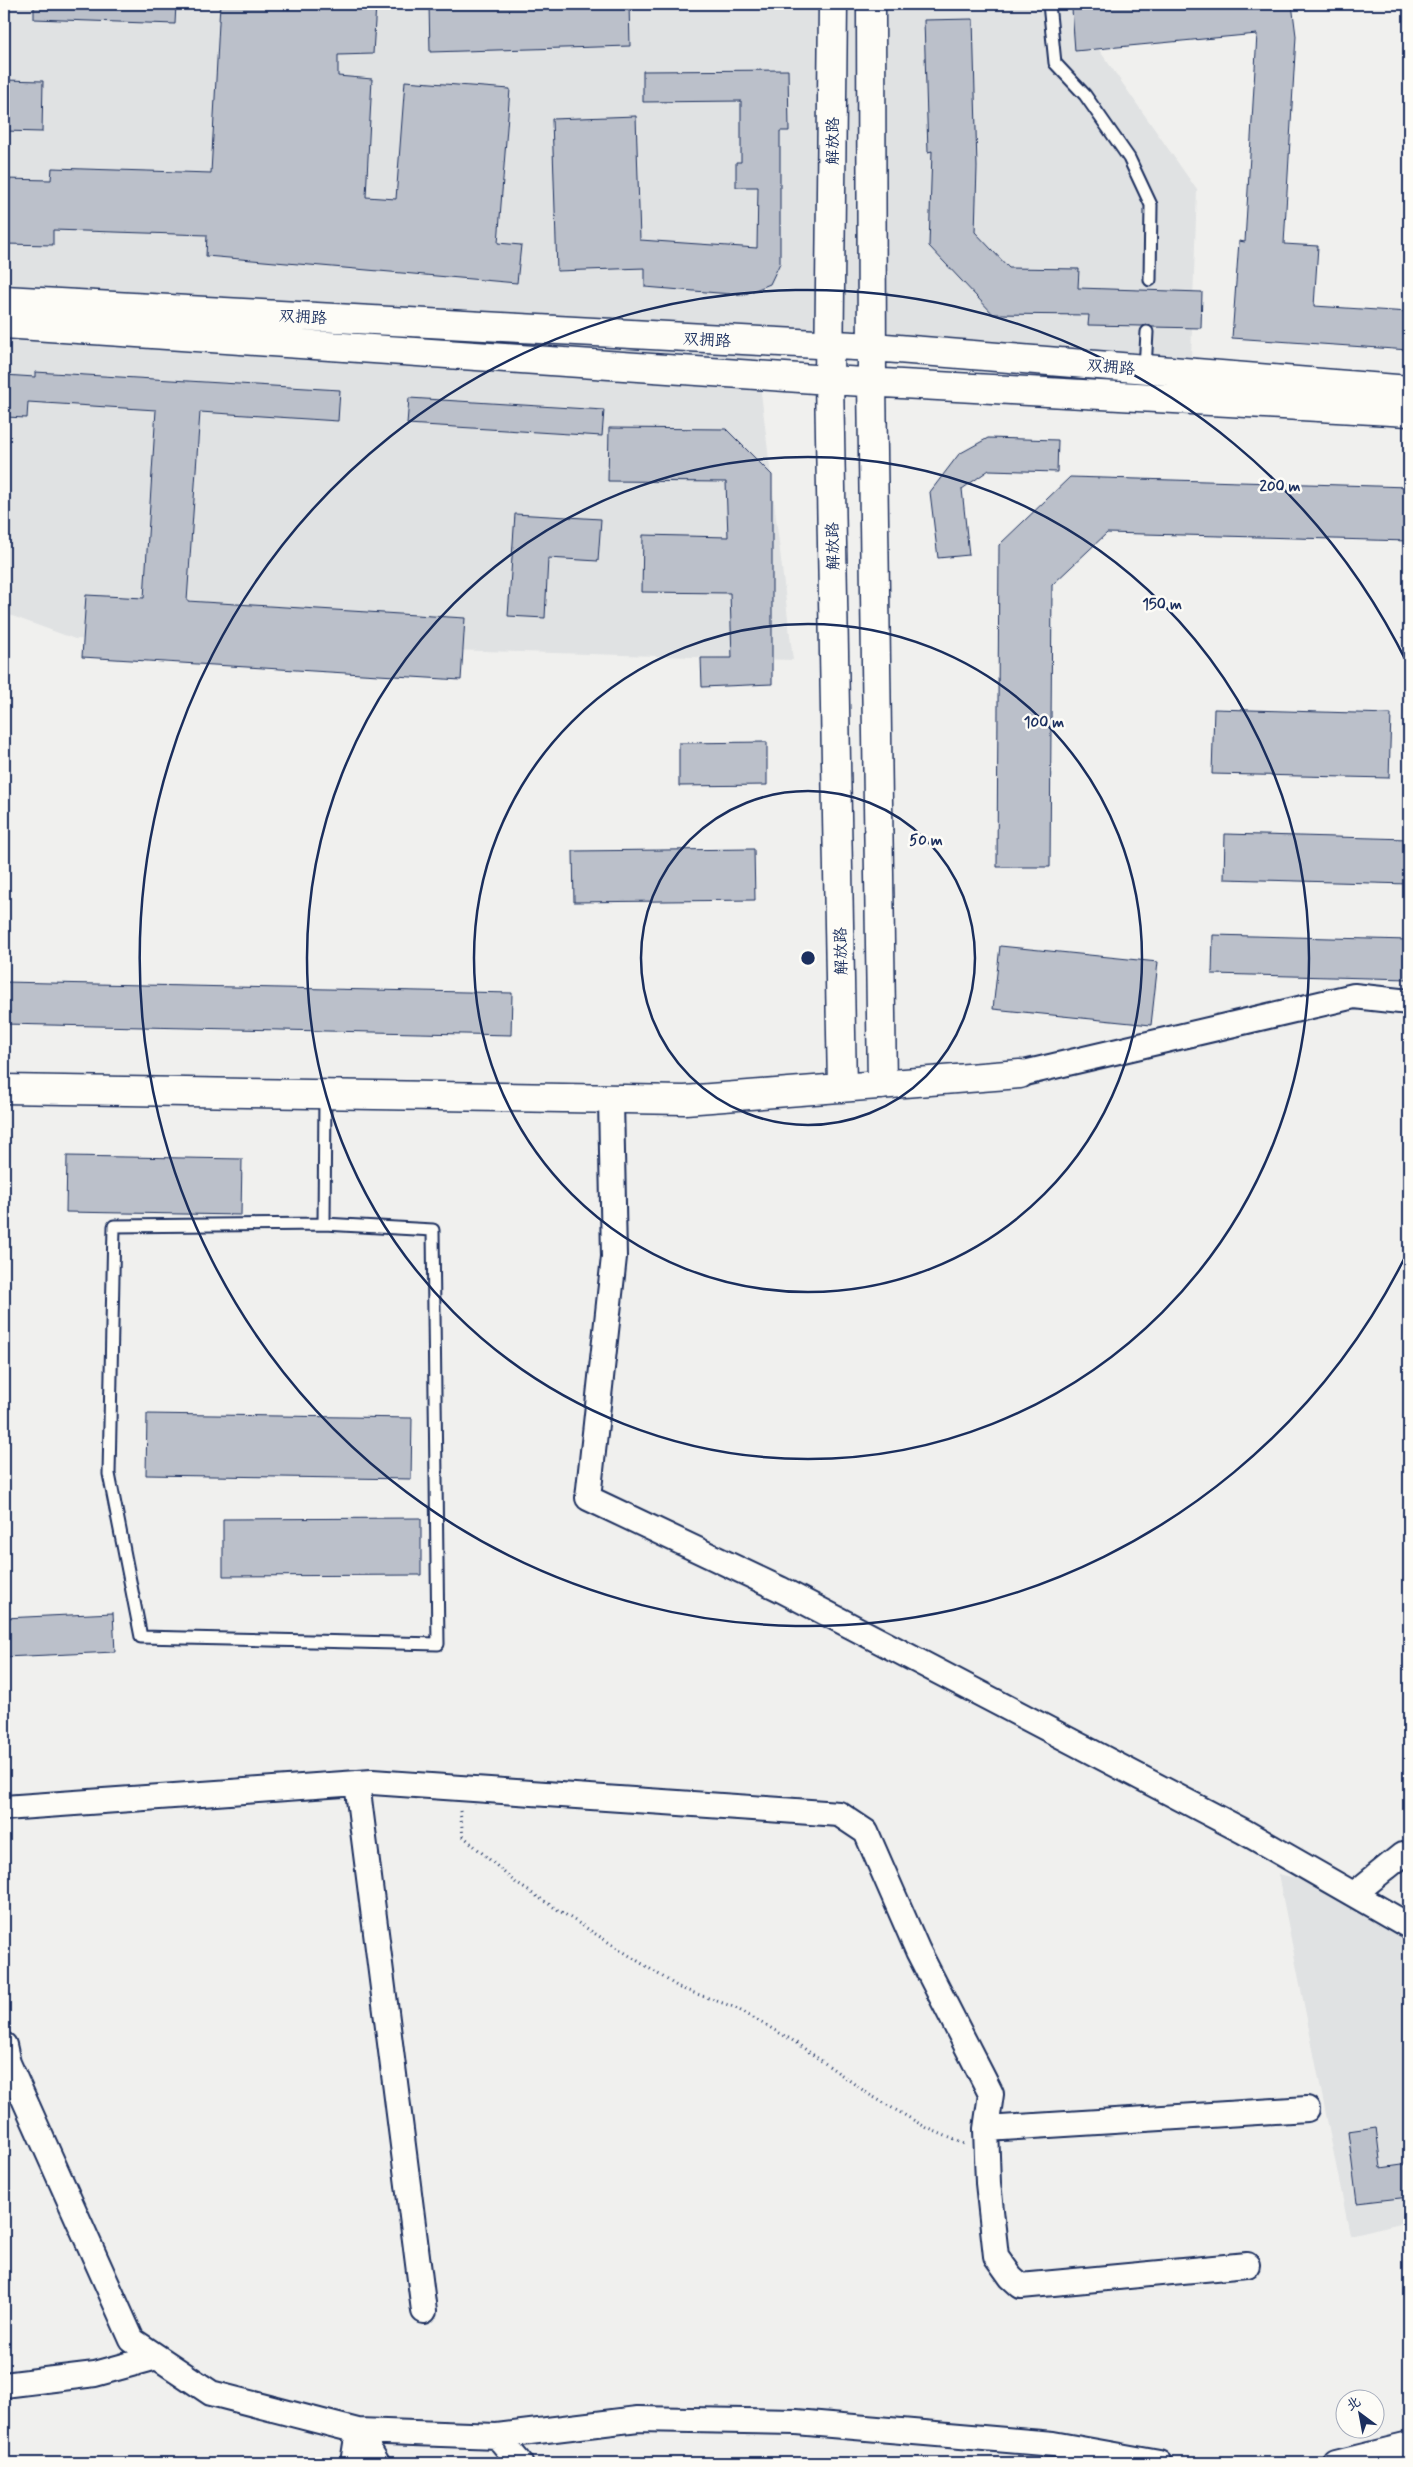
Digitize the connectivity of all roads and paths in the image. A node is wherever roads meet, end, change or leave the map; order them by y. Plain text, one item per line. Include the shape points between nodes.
1 (833, 4) edge
2 (870, 4) edge
3 (1049, 4) edge
4 (1150, 280) dead end
5 (4, 300) edge
6 (4, 324) edge
7 (1147, 332) dead end
8 (830, 346) junction
9 (873, 347) junction
10 (1145, 369) junction
11 (829, 380) junction
12 (872, 382) junction
13 (1409, 390) edge
14 (1409, 412) edge
15 (1409, 1002) edge
16 (1020, 1074) joint
17 (882, 1085) junction
18 (842, 1088) junction
19 (4, 1089) edge
20 (325, 1095) junction
21 (611, 1099) junction
22 (324, 1224) junction
23 (357, 1783) junction
24 (456, 1787) junction
25 (4, 1808) edge
26 (1409, 1855) edge
27 (1354, 1894) junction
28 (1409, 1926) edge
29 (4, 2045) edge
30 (1306, 2109) dead end
31 (986, 2129) junction
32 (987, 2154) junction
33 (1247, 2265) dead end
34 (424, 2312) dead end
35 (157, 2357) junction
36 (4, 2386) edge
37 (358, 2432) junction
38 (497, 2436) junction
39 (1409, 2445) edge
40 (353, 2463) edge
41 (377, 2463) edge
42 (520, 2463) edge
43 (1159, 2463) edge
44 (1336, 2463) edge

1 - 8 main road, 解放路
2 - 9 main road
3 - 4 lane via 1055,63 1085,94 1129,158 1151,205
5 - 8 main road, 双拥路
6 - 11 main road, 双拥路
7 - 10 lane
8 - 9 main road, 双拥路
8 - 11 main road, 解放路
9 - 10 main road, 双拥路
9 - 12 main road
10 - 13 main road, 双拥路
11 - 12 main road, 双拥路
11 - 18 main road, 解放路
12 - 14 main road, 双拥路
12 - 17 main road
15 - 16 street via 1354,996
16 - 17 main road
17 - 18 main road
18 - 21 main road via 685,1100
19 - 20 main road
20 - 21 main road
20 - 22 lane
21 - 27 street via 614,1256 588,1498 780,1589 1243,1831
22 - 22 lane via 433,1230 438,1644 141,1637 108,1474 114,1226
23 - 24 street
23 - 25 street
23 - 34 street
24 - 31 street via 839,1814 866,1832 918,1951 991,2094
24 - 32 path via 463,1836 516,1883 680,1988 734,2007 792,2040 870,2095 927,2128
26 - 27 street via 1402,1855
27 - 28 street
29 - 35 street via 8,2062 132,2340
30 - 31 street
31 - 32 street
32 - 33 street via 996,2256 1021,2286
35 - 36 street via 95,2374
35 - 37 street via 211,2393
37 - 38 street
37 - 40 street
37 - 41 street
38 - 42 street
38 - 43 street via 638,2419 796,2422 1053,2444
39 - 44 street

